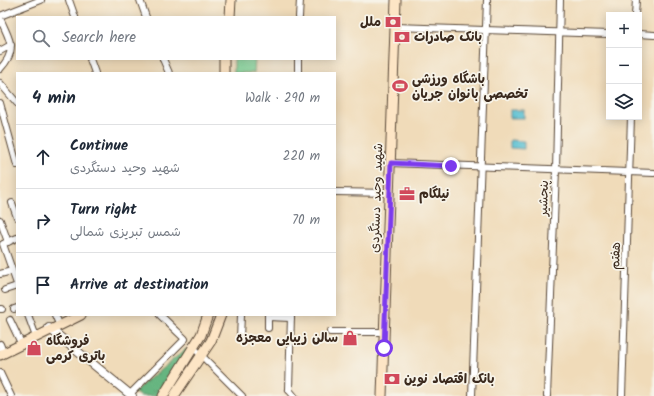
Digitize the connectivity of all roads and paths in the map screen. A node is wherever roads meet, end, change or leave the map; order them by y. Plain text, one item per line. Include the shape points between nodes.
1 (41, 0) edge
2 (69, 0) edge
3 (140, 0) edge
4 (227, 0) edge
5 (231, 0) edge
6 (300, 0) edge
7 (396, 0) edge
8 (487, 0) edge
9 (560, 0) edge
10 (636, 0) edge
11 (635, 12) edge
12 (75, 16) edge
13 (146, 16) edge
14 (226, 16) edge
15 (230, 16) edge
16 (299, 16) edge
17 (0, 17) edge
18 (395, 27) junction
19 (486, 30) junction
20 (558, 32) junction
21 (606, 34) edge
22 (642, 34) edge
23 (654, 35) edge
24 (11, 45) junction
25 (0, 51) edge
26 (90, 60) edge
27 (163, 60) edge
28 (224, 60) edge
29 (228, 60) edge
30 (298, 60) edge
31 (0, 69) edge
32 (95, 72) edge
33 (168, 72) edge
34 (224, 72) edge
35 (227, 72) edge
36 (298, 72) edge
37 (0, 83) edge
38 (0, 102) edge
39 (16, 102) edge
40 (631, 120) edge
41 (16, 161) edge
42 (391, 163) junction
43 (481, 167) junction
44 (556, 170) junction
45 (630, 172) junction
46 (654, 173) edge
47 (336, 192) edge
48 (390, 194) junction
49 (12, 203) dead end
50 (16, 214) edge
51 (0, 220) edge
52 (16, 238) edge
53 (4, 243) edge
54 (12, 270) junction
55 (0, 274) edge
56 (16, 282) edge
57 (16, 285) edge
58 (5, 290) dead end
59 (28, 316) edge
60 (70, 316) edge
61 (78, 316) edge
62 (161, 316) edge
63 (208, 316) edge
64 (221, 316) edge
65 (242, 316) edge
66 (268, 316) edge
67 (291, 316) edge
68 (10, 320) dead end
69 (55, 324) edge
70 (268, 328) dead end
71 (330, 332) dead end
72 (385, 332) junction
73 (35, 334) junction
74 (240, 338) dead end
75 (20, 341) junction
76 (192, 346) junction
77 (1, 350) edge
78 (202, 355) junction
79 (0, 373) edge
80 (289, 390) junction
81 (131, 395) edge
82 (11, 396) edge
83 (163, 396) edge
84 (174, 396) edge
85 (242, 396) edge
86 (284, 396) edge
87 (294, 396) edge
88 (382, 396) edge
89 (472, 396) edge
90 (547, 396) edge
91 (622, 396) edge

1 - 17 street
2 - 12 street
3 - 13 street
4 - 14 main road
5 - 15 main road
6 - 16 street
7 - 18 main road, شهید وحید دستگردی
8 - 19 street
9 - 20 street, پنجشیر
10 - 11 street
17 - 24 street
18 - 19 street
18 - 42 main road, شهید وحید دستگردی
19 - 20 street
19 - 43 street
20 - 21 street
20 - 44 street, پنجشیر
22 - 23 street
24 - 25 street
24 - 31 street via 11,56
26 - 32 street
27 - 33 street
28 - 34 main road
29 - 35 main road
30 - 36 street
37 - 39 street
38 - 41 street
40 - 45 street, هفتم
42 - 43 street
42 - 48 main road, شهید وحید دستگردی
43 - 44 street
43 - 89 street
44 - 45 street
44 - 90 street, پنجشیر
45 - 46 street
45 - 91 street, هفتم
47 - 48 street
48 - 72 main road, شهید وحید دستگردی
49 - 50 street
51 - 53 street
52 - 53 street
53 - 54 street
54 - 55 street
54 - 56 street
57 - 58 street
59 - 73 street
60 - 69 main road
61 - 69 main road
62 - 81 street via 185,339
63 - 76 main road via 201,335
64 - 78 main road via 211,341
65 - 74 street
66 - 67 street
66 - 70 street
67 - 80 street
68 - 75 street
69 - 73 main road
69 - 77 main road
69 - 81 street
71 - 72 street
72 - 88 main road, شهید وحید دستگردی
73 - 75 main road
75 - 77 main road
76 - 78 street
76 - 83 main road
78 - 84 main road
78 - 85 street
79 - 82 street
80 - 86 street
80 - 87 street

